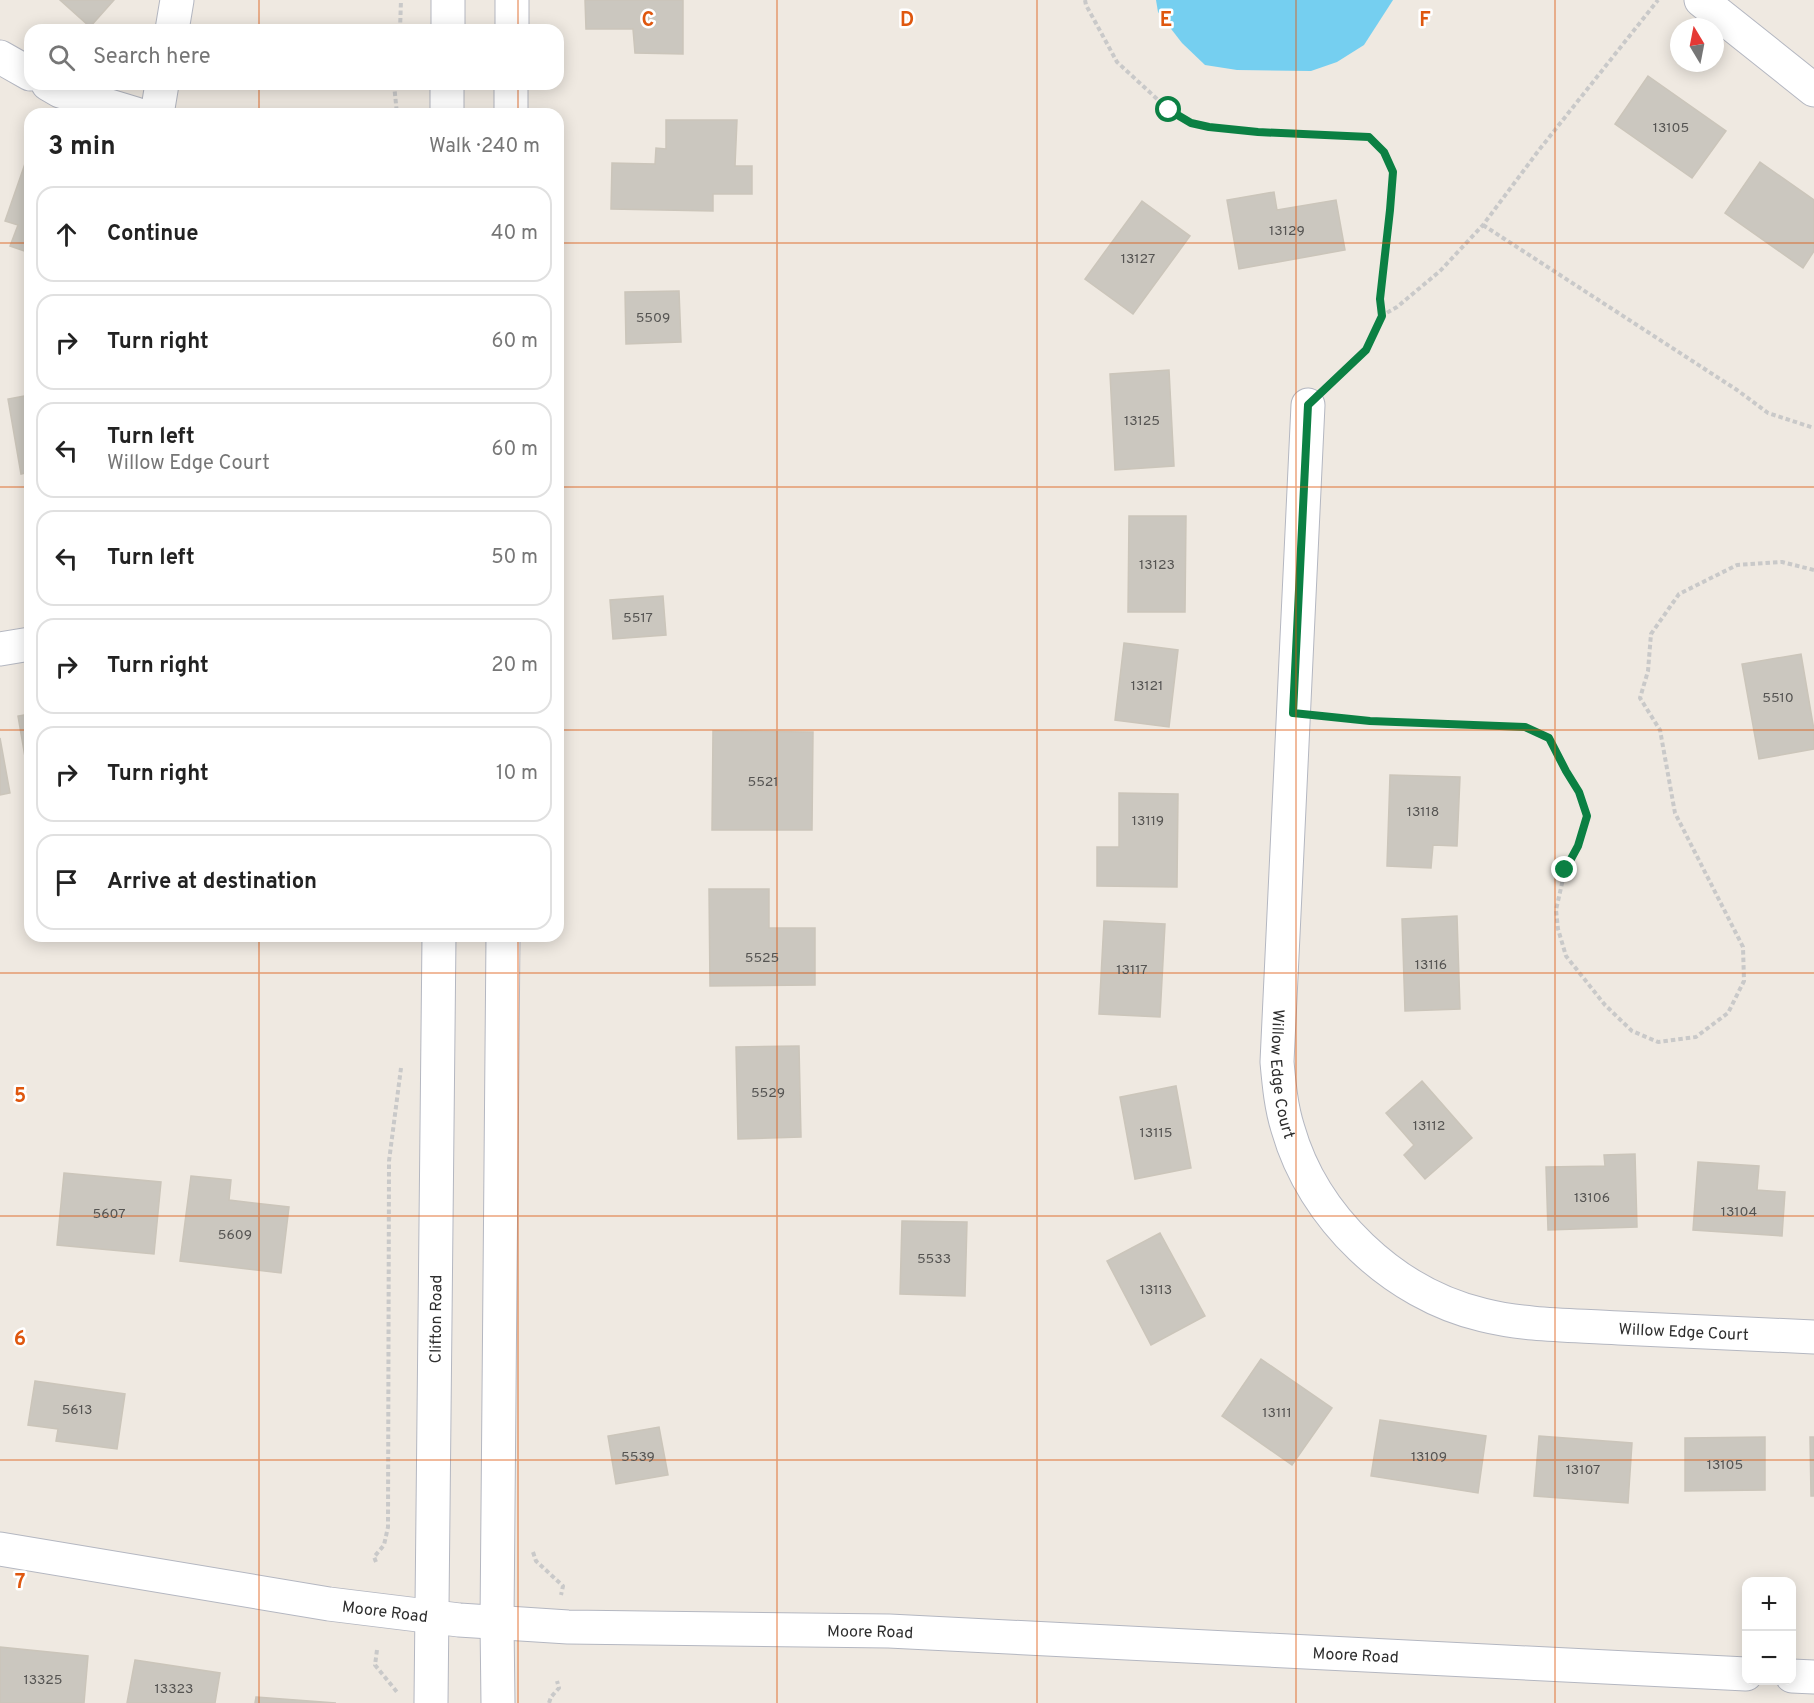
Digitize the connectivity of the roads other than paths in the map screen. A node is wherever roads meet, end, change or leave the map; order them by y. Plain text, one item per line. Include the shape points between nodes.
1 (177, 0) edge
2 (448, 0) edge
3 (512, 0) edge
4 (1701, 0) edge
5 (173, 24) edge
6 (448, 24) edge
7 (512, 24) edge
8 (0, 57) edge
9 (24, 71) edge
10 (58, 90) edge
11 (161, 90) edge
12 (447, 90) edge
13 (511, 90) edge
14 (1814, 90) edge
15 (116, 108) edge
16 (158, 108) edge
17 (447, 108) edge
18 (511, 108) edge
19 (1308, 405) road end
20 (24, 645) edge
21 (0, 649) edge
22 (439, 942) edge
23 (503, 942) edge
24 (1814, 1337) edge
25 (0, 1549) edge
26 (432, 1617) junction
27 (497, 1623) junction
28 (1742, 1674) edge
29 (1796, 1676) edge
30 (1814, 1677) edge
31 (431, 1703) edge
32 (498, 1703) edge

1 - 5 street
2 - 6 street
3 - 7 street
4 - 14 street
8 - 9 street
10 - 15 street
11 - 16 street
12 - 17 street
13 - 18 street
19 - 24 street, Willow Edge Court via 1277,1062 1287,1128 1314,1190 1342,1229 1373,1259 1413,1287 1481,1315 1552,1324
20 - 21 street
22 - 26 street, Clifton Road
23 - 27 street
25 - 26 street, Moore Road via 329,1604
26 - 27 street, Moore Road
26 - 31 street, Clifton Road
27 - 28 street, Moore Road via 889,1631
27 - 32 street
29 - 30 street

